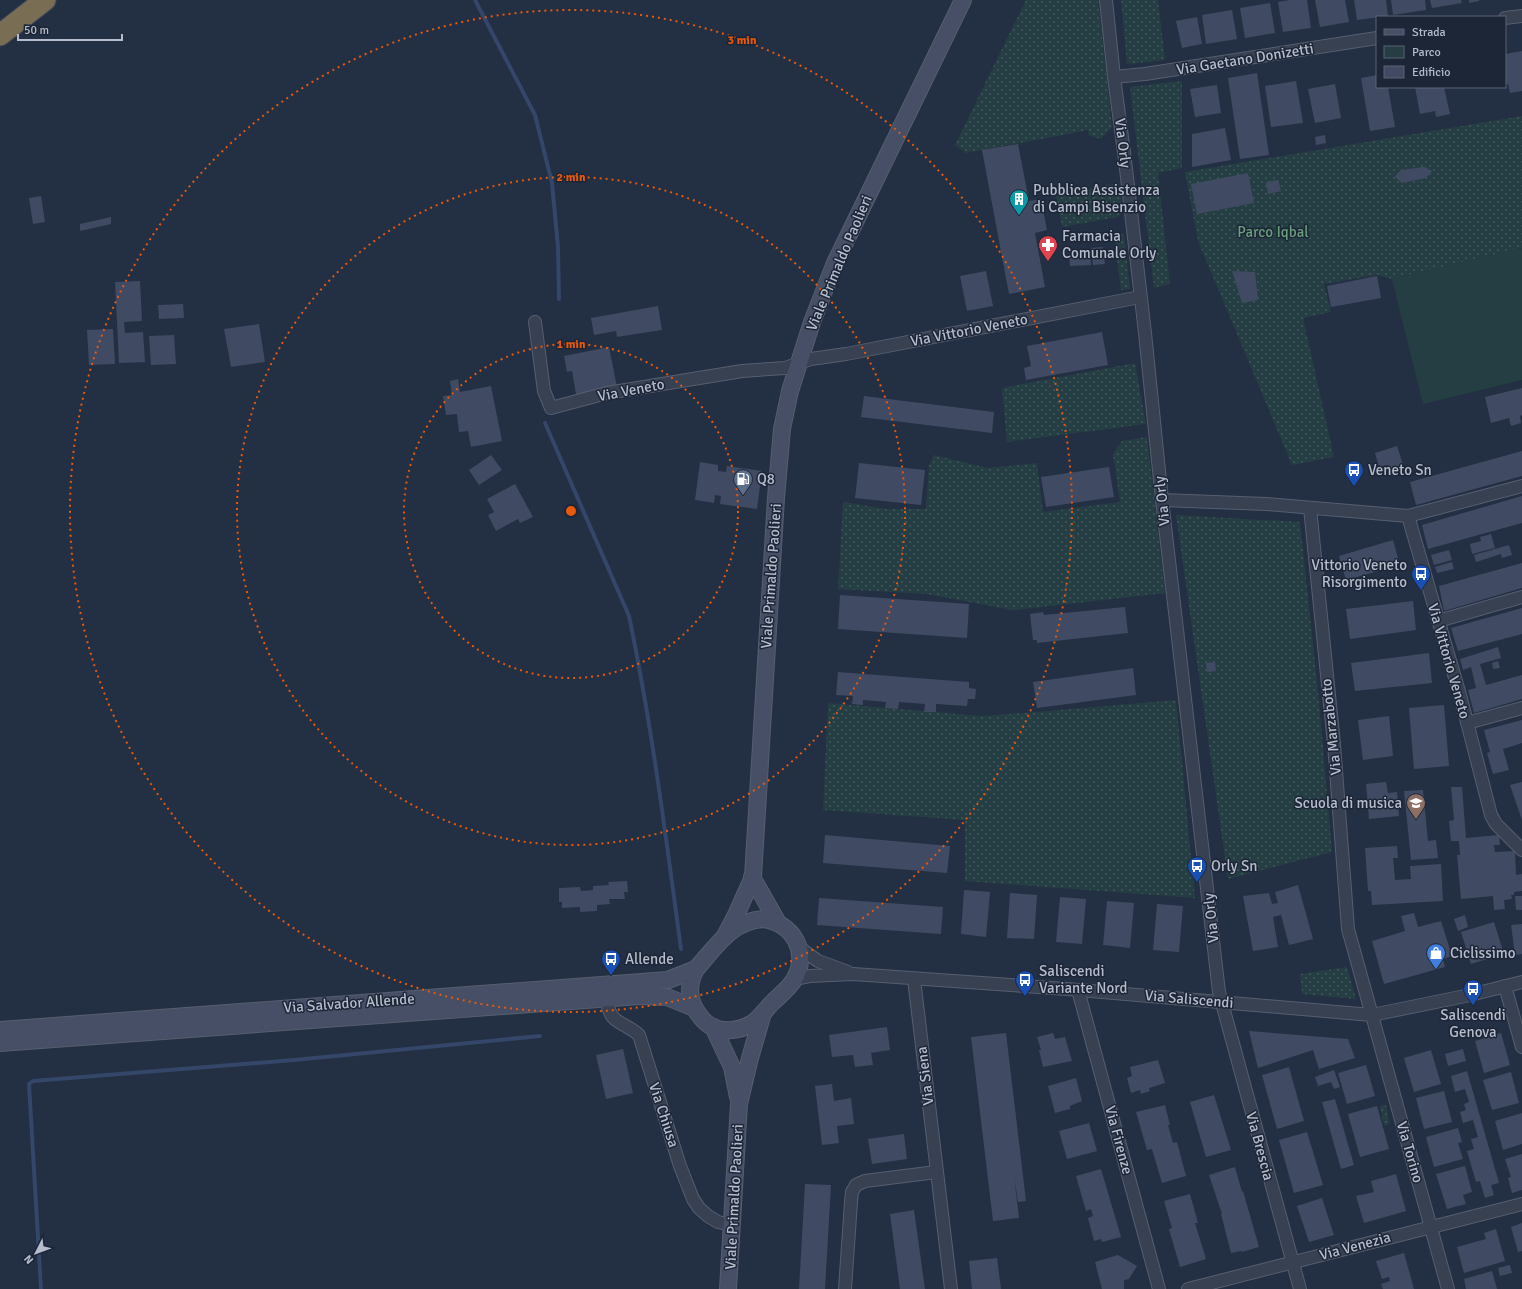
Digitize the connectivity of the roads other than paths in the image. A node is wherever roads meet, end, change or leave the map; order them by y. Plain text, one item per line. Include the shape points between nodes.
1 (45, 0) edge
2 (963, 0) edge
3 (1106, 0) edge
4 (1522, 16) edge
5 (1506, 18) edge
6 (0, 35) edge
7 (1376, 38) edge
8 (1114, 77) junction
9 (1140, 297) junction
10 (535, 322) dead end
11 (798, 364) junction
12 (1522, 486) edge
13 (1162, 500) junction
14 (1310, 508) junction
15 (1408, 516) junction
16 (1522, 597) edge
17 (1438, 621) junction
18 (1522, 708) edge
19 (1467, 723) junction
20 (1521, 848) edge
21 (752, 877) junction
22 (778, 923) junction
23 (725, 936) junction
24 (800, 948) junction
25 (696, 969) junction
26 (853, 974) junction
27 (794, 979) junction
28 (914, 979) junction
29 (1522, 982) edge
30 (1505, 986) junction
31 (1078, 990) junction
32 (606, 998) junction
33 (1221, 1002) junction
34 (694, 1008) junction
35 (763, 1013) junction
36 (1372, 1015) junction
37 (713, 1028) junction
38 (0, 1030) edge
39 (0, 1044) edge
40 (1522, 1047) edge
41 (739, 1104) junction
42 (936, 1172) junction
43 (1522, 1204) edge
44 (732, 1225) junction
45 (1431, 1227) junction
46 (1293, 1262) junction
47 (728, 1289) edge
48 (845, 1289) edge
49 (951, 1289) edge
50 (1159, 1289) edge
51 (1188, 1289) edge
52 (1300, 1289) edge
53 (1448, 1289) edge

1 - 6 highway
2 - 11 main road, Viale Primaldo Paolieri via 835,263
3 - 8 street, Via Orly
4 - 5 street
7 - 8 street, Via Gaetano Donizetti
8 - 9 street, Via Orly
9 - 11 street, Via Vittorio Veneto via 811,359
9 - 13 street, Via Orly
10 - 11 street, Via Veneto via 544,391 550,408 607,393 742,371 785,368
11 - 21 main road, Viale Primaldo Paolieri via 782,429
12 - 15 street
13 - 14 street
13 - 33 street, Via Orly
14 - 15 street
14 - 36 street, Via Marzabotto via 1334,744 1348,929
15 - 17 street, Via Vittorio Veneto
16 - 17 street
17 - 19 street, Via Vittorio Veneto
18 - 19 street
19 - 20 street, Via Vittorio Veneto via 1493,820
21 - 22 main road
21 - 23 main road, Viale Primaldo Paolieri
22 - 23 main road, Viale Primaldo Paolieri via 762,919 746,922
22 - 24 main road
23 - 25 main road, Viale Primaldo Paolieri
24 - 26 street, Via Saliscendi via 818,961
24 - 27 main road, Viale Primaldo Paolieri via 799,967
25 - 34 main road, Viale Primaldo Paolieri via 690,989
25 - 38 main road, Via Salvador Allende via 668,980
26 - 27 street, Via Saliscendi
26 - 28 street, Via Saliscendi
27 - 35 main road, Viale Primaldo Paolieri
28 - 31 street, Via Saliscendi
28 - 42 street, Via Siena
29 - 30 street, Via Saliscendi
30 - 36 street, Via Saliscendi
30 - 40 street
31 - 33 street, Via Saliscendi
31 - 50 street, Via Firenze
32 - 34 main road, Via Salvador Allende via 667,997
32 - 39 main road, Via Salvador Allende
32 - 44 street, Via Chiusa via 613,1018 639,1035 680,1166 693,1199 708,1216 718,1222
33 - 36 street, Via Saliscendi
33 - 46 street, Via Brescia
34 - 37 main road, Viale Primaldo Paolieri
35 - 37 main road, Viale Primaldo Paolieri via 752,1023 742,1027 727,1030
35 - 41 main road, Viale Primaldo Paolieri
36 - 45 street, Via Torino
37 - 41 main road, Viale Primaldo Paolieri via 732,1067
41 - 44 main road, Viale Primaldo Paolieri
42 - 48 street via 865,1181 856,1185 852,1192
42 - 49 street, Via Siena
43 - 45 street, Via Venezia
44 - 47 main road, Viale Primaldo Paolieri
45 - 46 street, Via Venezia
45 - 53 street, Via Torino
46 - 51 street, Via Venezia
46 - 52 street, Via Brescia

